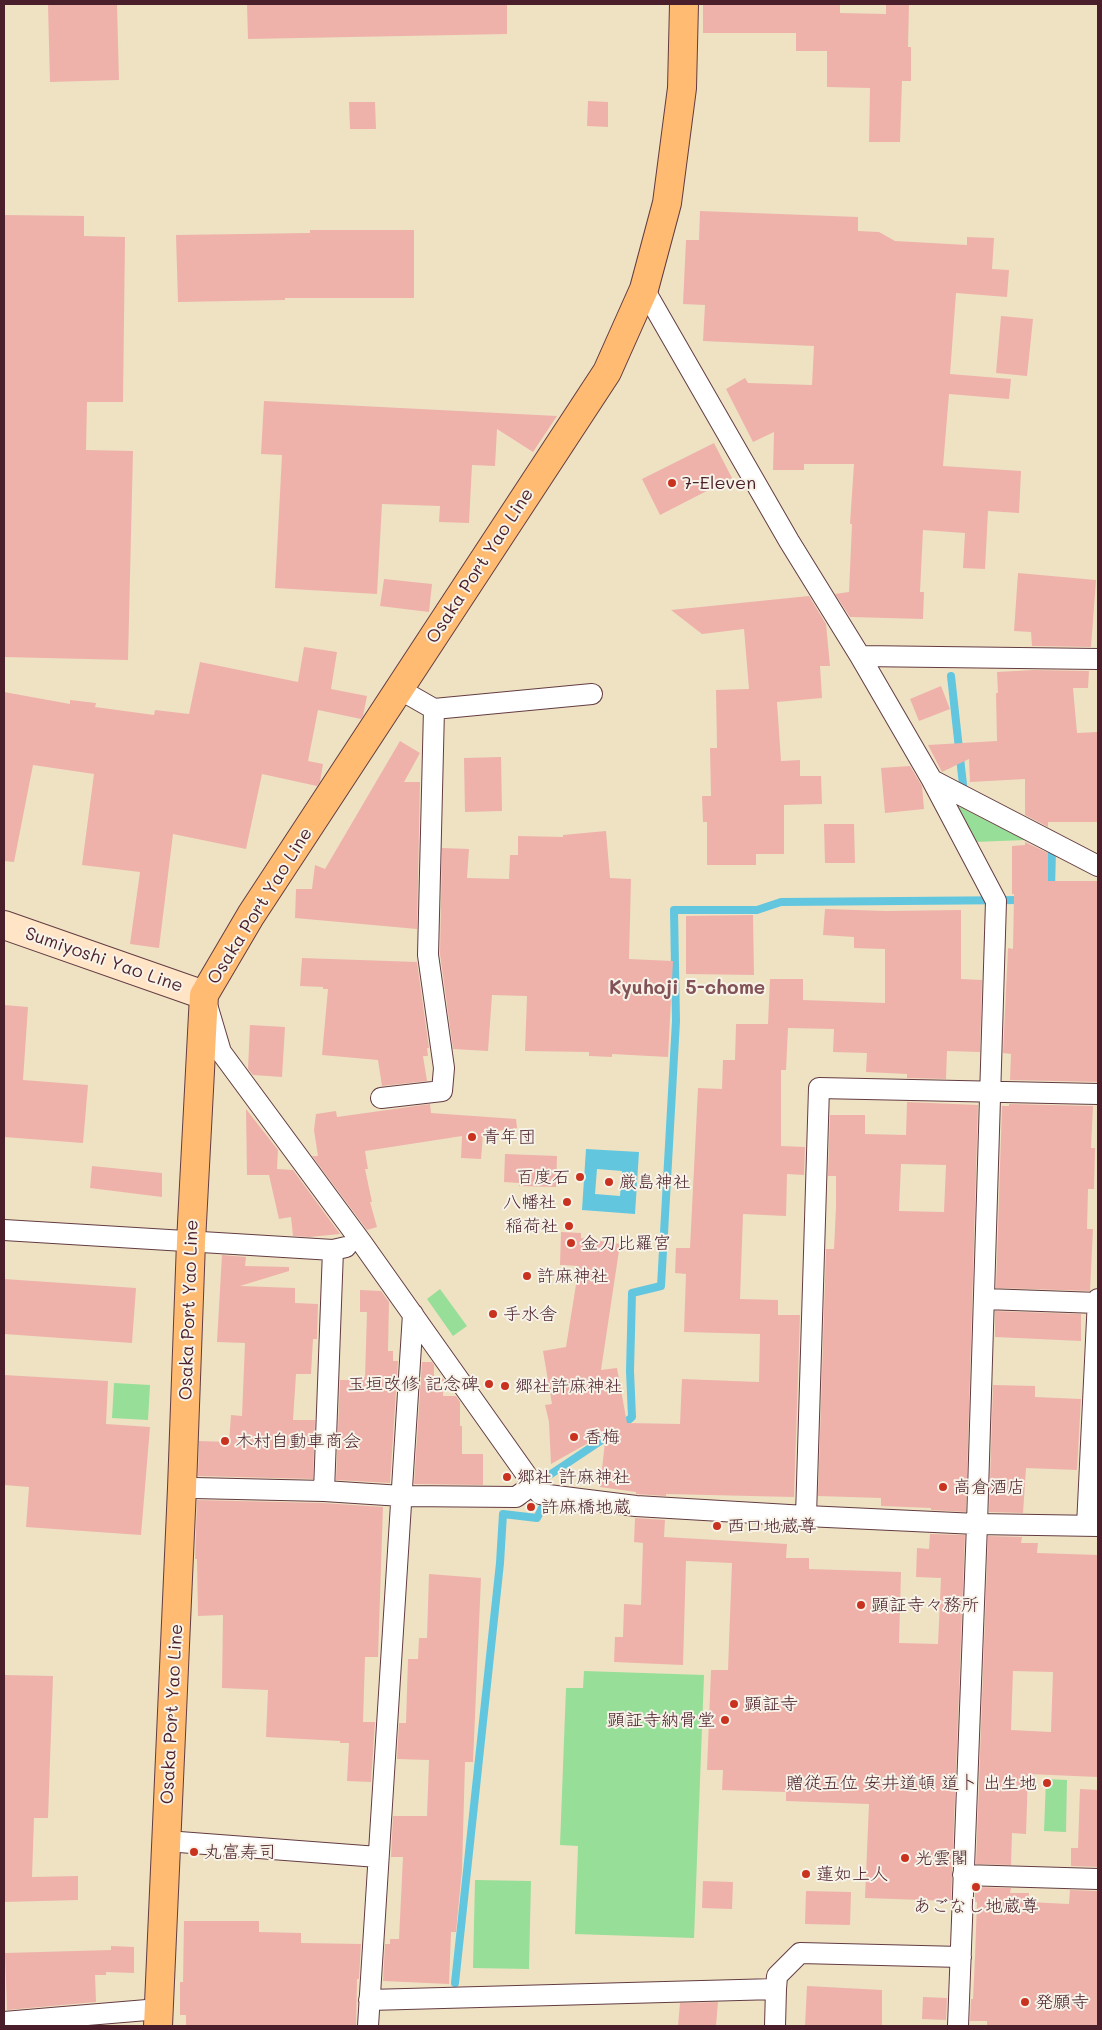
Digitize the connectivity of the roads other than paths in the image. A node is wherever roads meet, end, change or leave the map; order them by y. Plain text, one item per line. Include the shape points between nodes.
1 (684, 4) edge
2 (644, 289) junction
3 (860, 656) junction
4 (1098, 659) edge
5 (400, 689) junction
6 (592, 694) dead end
7 (434, 709) junction
8 (932, 780) junction
9 (1098, 866) edge
10 (4, 925) edge
11 (204, 995) junction
12 (991, 1092) junction
13 (1098, 1094) edge
14 (381, 1098) dead end
15 (4, 1230) edge
16 (191, 1242) junction
17 (362, 1243) junction
18 (332, 1250) junction
19 (985, 1299) junction
20 (1098, 1302) edge
21 (413, 1314) junction
22 (534, 1484) junction
23 (194, 1488) dead end
24 (324, 1491) junction
25 (402, 1496) junction
26 (806, 1516) junction
27 (977, 1524) junction
28 (1093, 1526) edge
29 (166, 1841) junction
30 (378, 1857) junction
31 (963, 1875) junction
32 (1098, 1879) edge
33 (961, 1957) junction
34 (776, 1989) junction
35 (369, 2000) junction
36 (159, 2018) edge
37 (4, 2022) edge
38 (368, 2026) edge
39 (775, 2026) edge
40 (958, 2026) edge

1 - 2 main road, Osaka Port Yao Line via 682,88 667,203
2 - 3 street via 789,541
2 - 5 main road, Osaka Port Yao Line via 606,372
3 - 4 street
3 - 8 street
5 - 7 street
5 - 11 main road, Osaka Port Yao Line via 251,915
6 - 7 street
7 - 14 street via 428,955 444,1068 442,1091
8 - 9 street
8 - 12 street via 996,901
10 - 11 main road, Sumiyoshi Yao Line
11 - 16 main road, Osaka Port Yao Line
11 - 17 street via 221,1052
12 - 13 street
12 - 19 street
12 - 26 street via 819,1088
15 - 16 street
16 - 18 street
16 - 29 main road, Osaka Port Yao Line
17 - 18 street
17 - 21 street
18 - 24 street
19 - 20 street
19 - 27 street
20 - 28 street
21 - 22 street
21 - 25 street
22 - 25 street via 516,1497
22 - 26 street via 540,1494 636,1506
23 - 24 street
24 - 25 street
25 - 30 street
26 - 27 street
27 - 28 street
27 - 31 street
29 - 30 street
29 - 36 main road, Osaka Port Yao Line
30 - 35 street
31 - 32 street
31 - 33 street
33 - 34 street via 800,1953 777,1976
33 - 40 street
34 - 35 street
34 - 39 street
35 - 38 street
36 - 37 street

